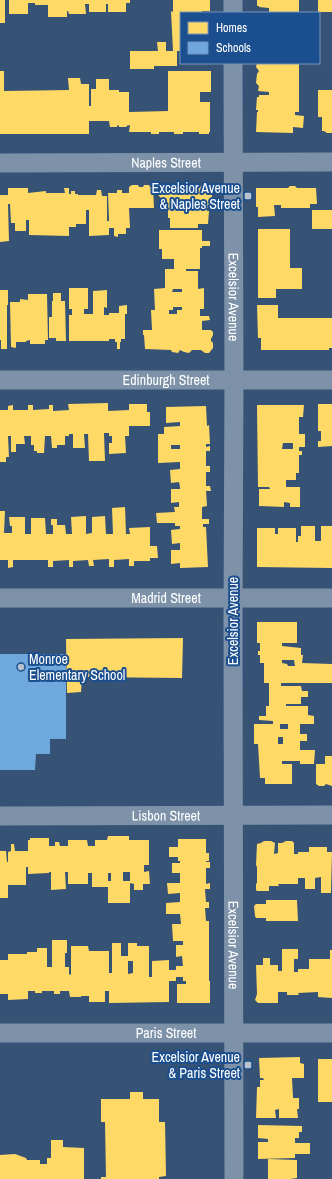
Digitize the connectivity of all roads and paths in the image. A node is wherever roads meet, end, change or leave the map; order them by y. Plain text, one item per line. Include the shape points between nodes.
1 (233, 0) edge
2 (233, 12) edge
3 (233, 64) edge
4 (233, 162) junction
5 (332, 162) edge
6 (0, 163) edge
7 (0, 380) edge
8 (234, 380) junction
9 (332, 380) edge
10 (0, 598) edge
11 (233, 598) junction
12 (332, 598) edge
13 (233, 815) junction
14 (332, 815) edge
15 (0, 816) edge
16 (0, 1033) edge
17 (234, 1033) junction
18 (332, 1033) edge
19 (234, 1179) edge

1 - 2 street
3 - 4 street, Excelsior Avenue
4 - 5 street, Naples Street
4 - 6 street, Naples Street
4 - 8 street, Excelsior Avenue
7 - 8 street, Edinburgh Street
8 - 9 street, Edinburgh Street
8 - 11 street, Excelsior Avenue
10 - 11 street, Madrid Street
11 - 12 street, Madrid Street
11 - 13 street, Excelsior Avenue
13 - 14 street, Lisbon Street
13 - 15 street, Lisbon Street
13 - 17 street, Excelsior Avenue
16 - 17 street, Paris Street
17 - 18 street, Paris Street
17 - 19 street, Excelsior Avenue

